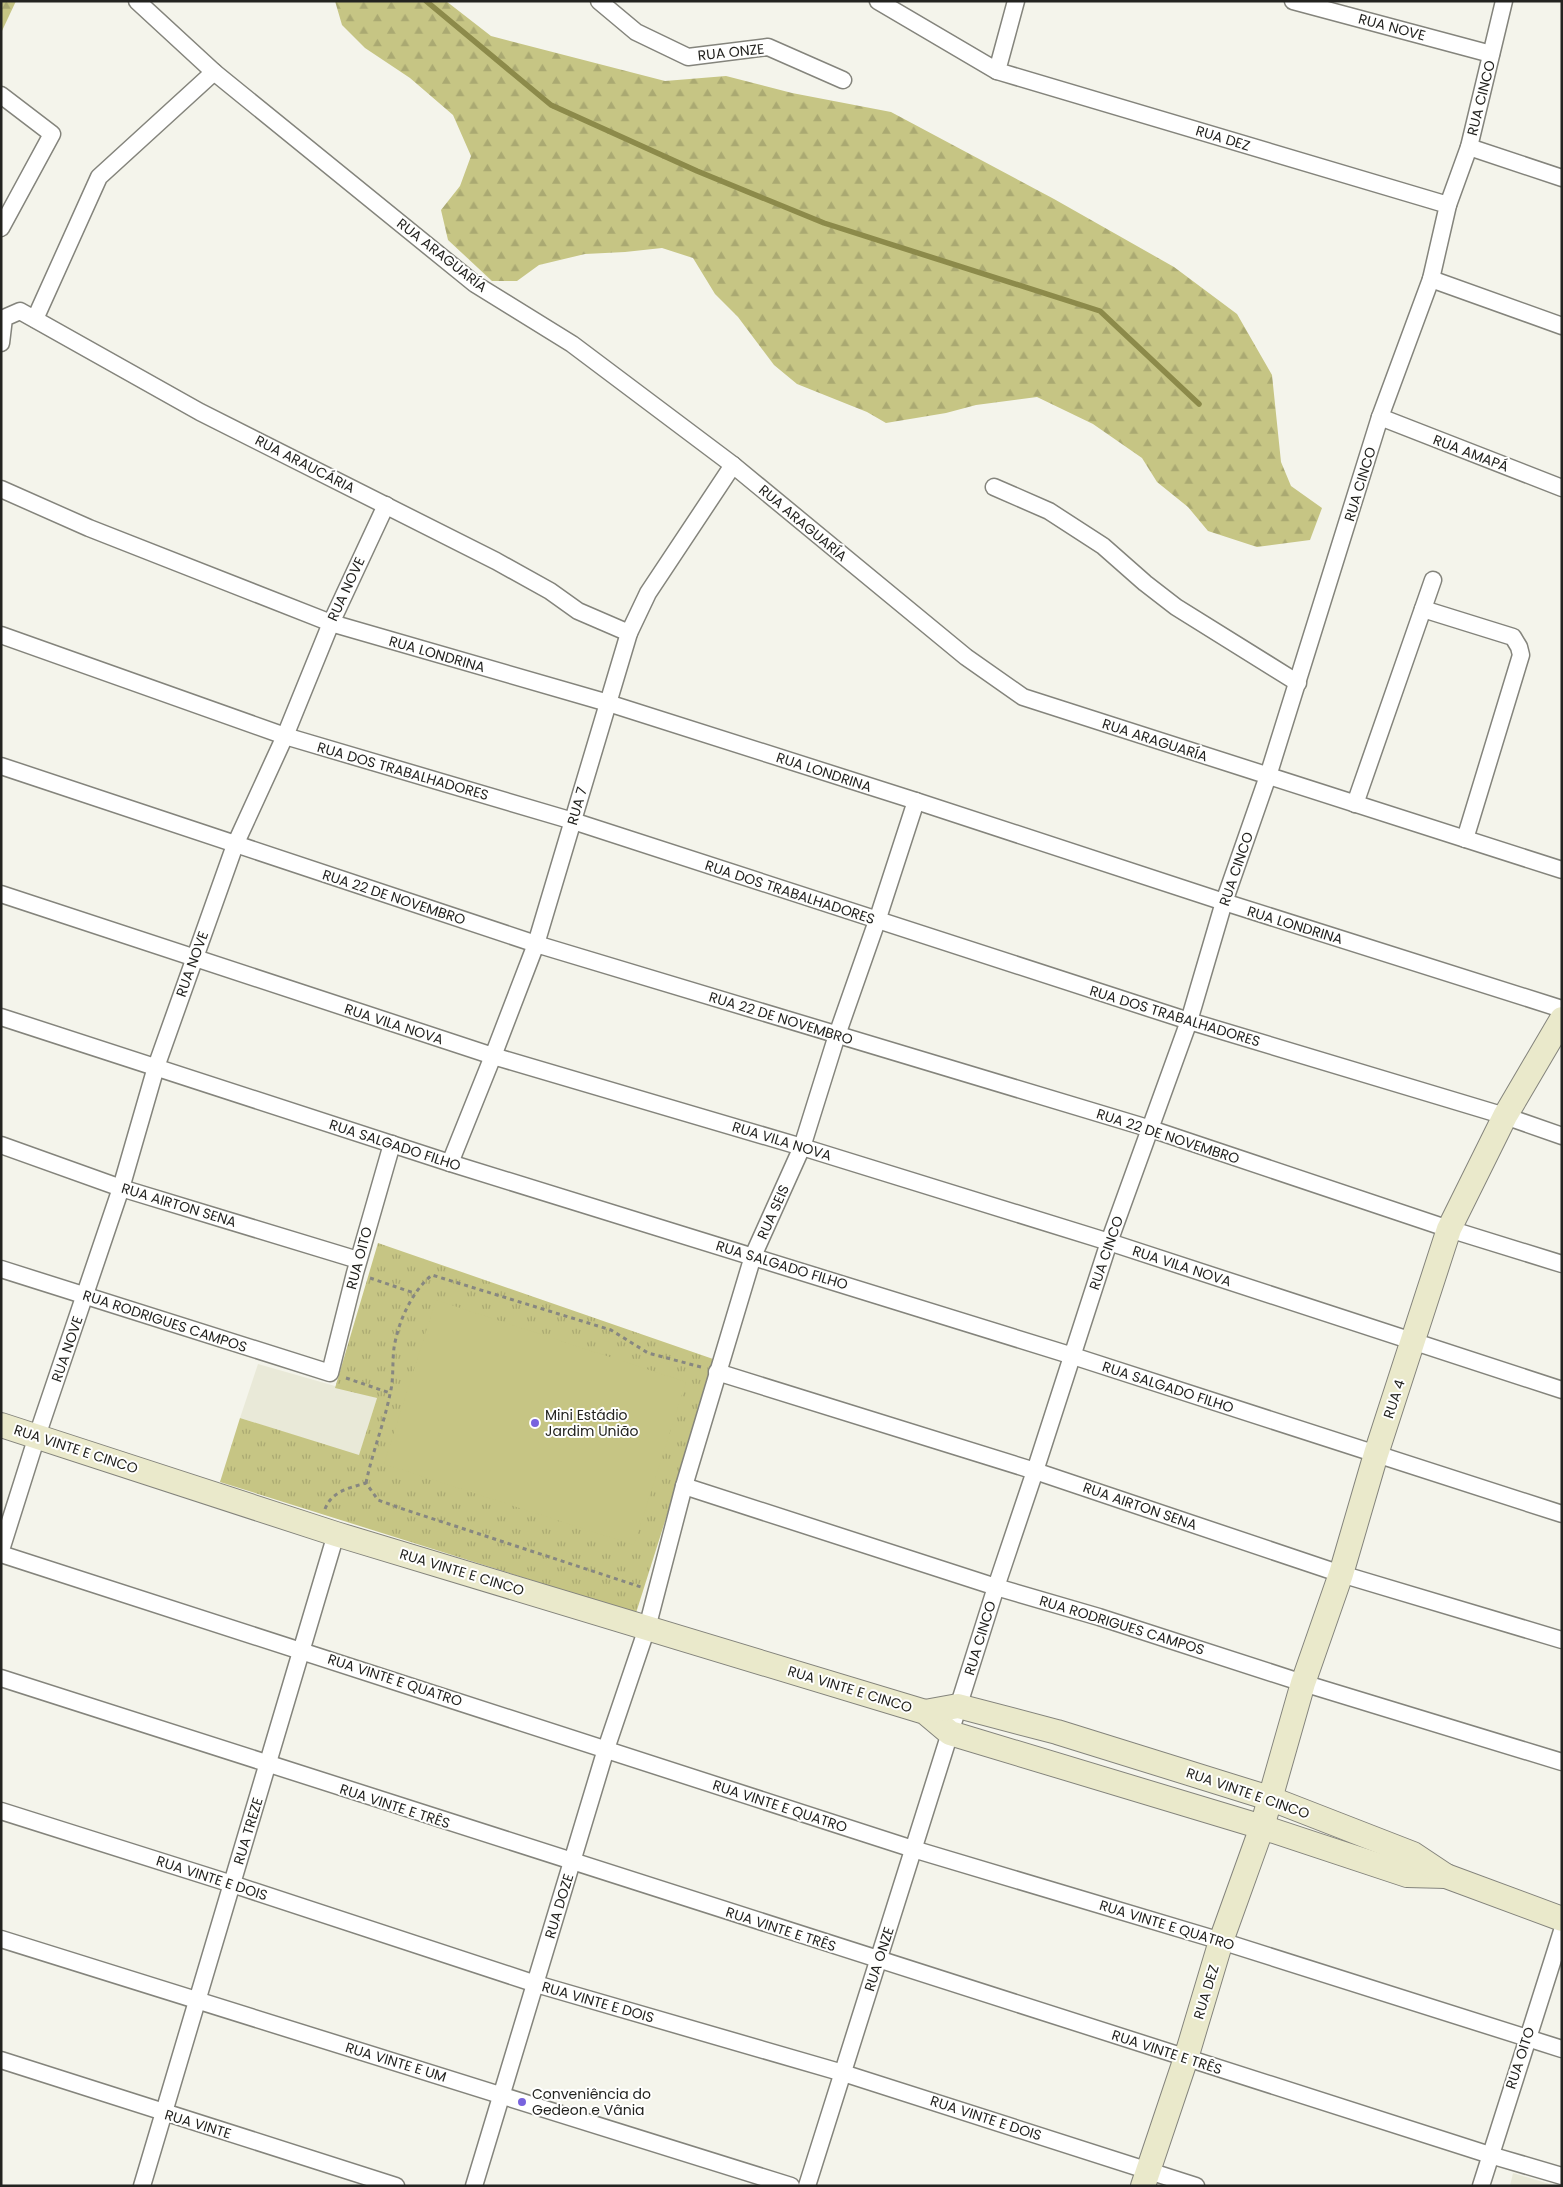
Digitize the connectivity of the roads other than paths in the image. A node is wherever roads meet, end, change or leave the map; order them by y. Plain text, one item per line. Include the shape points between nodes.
1 (138, 1) edge
2 (599, 1) edge
3 (878, 1) edge
4 (1016, 1) edge
5 (1293, 1) edge
6 (1504, 1) edge
7 (1492, 54) junction
8 (997, 71) junction
9 (214, 72) junction
10 (843, 80) dead end
11 (1, 95) edge
12 (1468, 147) junction
13 (1562, 178) edge
14 (1448, 204) junction
15 (1, 228) edge
16 (1431, 279) junction
17 (3, 315) edge
18 (35, 319) junction
19 (1562, 326) edge
20 (1, 343) edge
21 (1380, 417) junction
22 (733, 465) junction
23 (994, 486) dead end
24 (1562, 488) edge
25 (1, 489) edge
26 (386, 506) junction
27 (1433, 580) dead end
28 (1423, 609) junction
29 (330, 623) junction
30 (629, 633) junction
31 (1, 635) edge
32 (1298, 683) junction
33 (608, 703) junction
34 (285, 736) junction
35 (1, 766) edge
36 (1268, 776) junction
37 (916, 801) junction
38 (1355, 804) junction
39 (573, 821) junction
40 (1465, 839) junction
41 (235, 845) junction
42 (1562, 870) edge
43 (1, 894) edge
44 (1224, 902) junction
45 (877, 921) junction
46 (536, 944) junction
47 (195, 958) junction
48 (1562, 1009) edge
49 (1, 1017) edge
50 (1562, 1019) edge
51 (1188, 1021) junction
52 (837, 1035) junction
53 (493, 1056) junction
54 (156, 1067) junction
55 (1505, 1116) junction
56 (1151, 1129) junction
57 (1562, 1136) edge
58 (392, 1144) junction
59 (1, 1145) edge
60 (802, 1147) junction
61 (450, 1163) junction
62 (121, 1188) junction
63 (1449, 1229) junction
64 (1109, 1242) junction
65 (753, 1256) junction
66 (1562, 1264) edge
67 (357, 1266) junction
68 (1, 1269) edge
69 (85, 1296) junction
70 (1414, 1342) junction
71 (1073, 1356) junction
72 (718, 1372) junction
73 (330, 1373) joint
74 (1562, 1390) edge
75 (1, 1425) edge
76 (37, 1436) junction
77 (1376, 1454) junction
78 (1035, 1471) junction
79 (684, 1486) junction
80 (1562, 1514) edge
81 (327, 1531) junction
82 (1, 1550) edge
83 (1, 1554) edge
84 (1340, 1574) junction
85 (996, 1587) junction
86 (647, 1628) junction
87 (1562, 1640) edge
88 (302, 1650) junction
89 (1, 1678) edge
90 (1303, 1683) junction
91 (958, 1706) junction
92 (925, 1712) junction
93 (950, 1733) junction
94 (606, 1749) junction
95 (1562, 1762) edge
96 (268, 1765) junction
97 (1269, 1798) junction
98 (1, 1811) edge
99 (1262, 1827) junction
100 (914, 1849) junction
101 (572, 1862) junction
102 (1446, 1876) junction
103 (232, 1884) junction
104 (1562, 1919) edge
105 (1562, 1931) edge
106 (1, 1939) edge
107 (1221, 1941) junction
108 (878, 1960) junction
109 (536, 1984) junction
110 (198, 2000) junction
111 (1526, 2039) junction
112 (1562, 2049) edge
113 (1186, 2058) junction
114 (1, 2060) edge
115 (843, 2073) junction
116 (500, 2095) junction
117 (164, 2113) junction
118 (1490, 2155) junction
119 (1562, 2176) edge
120 (1145, 2178) edge
121 (142, 2186) edge
122 (396, 2186) edge
123 (474, 2186) edge
124 (791, 2186) edge
125 (807, 2186) edge
126 (1196, 2186) edge
127 (1481, 2186) edge

1 - 9 street, RUA ARAGUARÍA
2 - 10 street, RUA ONZE via 636,32 688,57 768,46
3 - 8 street, RUA DEZ
4 - 8 street
5 - 7 street, RUA NOVE
6 - 7 street, RUA CINCO
7 - 12 street, RUA CINCO
8 - 14 street, RUA DEZ
9 - 18 street via 99,177
9 - 22 street, RUA ARAGUARÍA via 475,284 572,344
11 - 15 street via 52,134
12 - 13 street
12 - 14 street, RUA CINCO
14 - 16 street, RUA CINCO
16 - 19 street
16 - 21 street, RUA CINCO
17 - 18 street, RUA ARAUCÁRIA via 20,311
17 - 20 street, RUA ARAUCÁRIA
18 - 26 street, RUA ARAUCÁRIA via 200,412
21 - 24 street, RUA AMAPÁ
21 - 32 street, RUA CINCO
22 - 30 street, RUA 7 via 648,593
22 - 36 street, RUA ARAGUARÍA via 966,657 1023,697
23 - 32 street via 1065,521 1103,546 1176,607
25 - 29 street, RUA LONDRINA via 89,528
26 - 29 street, RUA NOVE
26 - 30 street, RUA ARAUCÁRIA via 496,561 578,611
27 - 28 street
28 - 38 street
28 - 40 street via 1513,637 1521,655
29 - 33 street, RUA LONDRINA
29 - 34 street, RUA NOVE
30 - 33 street, RUA 7
31 - 34 street, RUA DOS TRABALHADORES
32 - 36 street, RUA CINCO
33 - 37 street, RUA LONDRINA
33 - 39 street, RUA 7
34 - 39 street, RUA DOS TRABALHADORES
34 - 41 street, RUA NOVE
35 - 41 street, RUA 22 DE NOVEMBRO
36 - 38 street, RUA ARAGUARÍA
36 - 44 street, RUA CINCO
37 - 44 street, RUA LONDRINA
37 - 45 street, RUA SEIS
38 - 40 street, RUA ARAGUARÍA
39 - 45 street, RUA DOS TRABALHADORES
39 - 46 street, RUA 7
40 - 42 street, RUA ARAGUARÍA
41 - 46 street, RUA 22 DE NOVEMBRO
41 - 47 street, RUA NOVE
43 - 47 street, RUA VILA NOVA
44 - 48 street, RUA LONDRINA
44 - 51 street, RUA CINCO
45 - 51 street, RUA DOS TRABALHADORES
45 - 52 street, RUA SEIS
46 - 52 street, RUA 22 DE NOVEMBRO
46 - 53 street, RUA 7
47 - 53 street, RUA VILA NOVA
47 - 54 street, RUA NOVE
49 - 54 street, RUA SALGADO FILHO
50 - 55 street, RUA 4
51 - 55 street, RUA DOS TRABALHADORES
51 - 56 street, RUA CINCO
52 - 56 street, RUA 22 DE NOVEMBRO
52 - 60 street, RUA SEIS
53 - 60 street, RUA VILA NOVA
53 - 61 street, RUA 7
54 - 58 street, RUA SALGADO FILHO
54 - 62 street, RUA NOVE
55 - 57 street, RUA DOS TRABALHADORES
55 - 63 street, RUA 4
56 - 63 street, RUA 22 DE NOVEMBRO
56 - 64 street, RUA CINCO
58 - 61 street, RUA SALGADO FILHO
58 - 67 street, RUA OITO
59 - 62 street, RUA AIRTON SENA
60 - 64 street, RUA VILA NOVA
60 - 65 street, RUA SEIS
61 - 65 street, RUA SALGADO FILHO
62 - 67 street, RUA AIRTON SENA
62 - 69 street, RUA NOVE
63 - 66 street, RUA 22 DE NOVEMBRO
63 - 70 street, RUA 4
64 - 70 street, RUA VILA NOVA
64 - 71 street, RUA CINCO
65 - 71 street, RUA SALGADO FILHO
65 - 72 street, RUA SEIS
67 - 73 street, RUA OITO
68 - 69 street, RUA RODRIGUES CAMPOS
69 - 73 street, RUA RODRIGUES CAMPOS
69 - 76 street, RUA NOVE
70 - 74 street, RUA VILA NOVA
70 - 77 street, RUA 4
71 - 77 street, RUA SALGADO FILHO
71 - 78 street, RUA CINCO
72 - 78 street, RUA AIRTON SENA
72 - 79 street, RUA SEIS
75 - 76 street, RUA VINTE E CINCO
76 - 81 street, RUA VINTE E CINCO
76 - 82 street, RUA NOVE
77 - 80 street, RUA SALGADO FILHO
77 - 84 street, RUA 4
78 - 84 street, RUA AIRTON SENA
78 - 85 street, RUA CINCO
79 - 85 street, RUA RODRIGUES CAMPOS
79 - 86 street, RUA SEIS
81 - 86 street, RUA VINTE E CINCO
81 - 88 street, RUA TREZE
83 - 88 street, RUA VINTE E QUATRO
84 - 87 street, RUA AIRTON SENA
84 - 90 street, RUA 4
85 - 90 street, RUA RODRIGUES CAMPOS
85 - 91 street, RUA CINCO
86 - 92 street, RUA VINTE E CINCO
86 - 94 street, RUA DOZE
88 - 94 street, RUA VINTE E QUATRO
88 - 96 street, RUA TREZE
89 - 96 street, RUA VINTE E TRÊS
90 - 95 street, RUA RODRIGUES CAMPOS
90 - 97 street, RUA 4
91 - 92 street, RUA VINTE E CINCO
91 - 93 street, RUA CINCO
91 - 97 street, RUA VINTE E CINCO via 1057,1732
92 - 93 street, RUA VINTE E CINCO
93 - 99 street, RUA VINTE E CINCO
93 - 100 street, RUA ONZE
94 - 100 street, RUA VINTE E QUATRO
94 - 101 street, RUA DOZE
96 - 101 street, RUA VINTE E TRÊS
96 - 103 street, RUA TREZE
97 - 99 street, RUA DEZ
97 - 102 street, RUA VINTE E CINCO via 1412,1854
98 - 103 street, RUA VINTE E DOIS
99 - 102 street, RUA VINTE E CINCO via 1407,1875
99 - 107 street, RUA DEZ
100 - 107 street, RUA VINTE E QUATRO
100 - 108 street, RUA ONZE
101 - 108 street, RUA VINTE E TRÊS
101 - 109 street, RUA DOZE
102 - 104 street, RUA VINTE E CINCO
103 - 109 street, RUA VINTE E DOIS
103 - 110 street, RUA TREZE
105 - 111 street, RUA OITO
106 - 110 street, RUA VINTE E UM
107 - 111 street, RUA VINTE E QUATRO
107 - 113 street, RUA DEZ
108 - 113 street, RUA VINTE E TRÊS
108 - 115 street, RUA ONZE
109 - 115 street, RUA VINTE E DOIS
109 - 116 street, RUA DOZE
110 - 116 street, RUA VINTE E UM
110 - 117 street, RUA TREZE
111 - 112 street, RUA VINTE E QUATRO
111 - 118 street, RUA OITO
113 - 118 street, RUA VINTE E TRÊS
113 - 120 street, RUA DEZ
114 - 117 street, RUA VINTE
115 - 120 street, RUA VINTE E DOIS
115 - 125 street, RUA ONZE
116 - 123 street, RUA DOZE
116 - 124 street, RUA VINTE E UM
117 - 121 street, RUA TREZE
117 - 122 street, RUA VINTE
118 - 119 street, RUA VINTE E TRÊS
118 - 127 street, RUA OITO
120 - 126 street, RUA VINTE E DOIS

